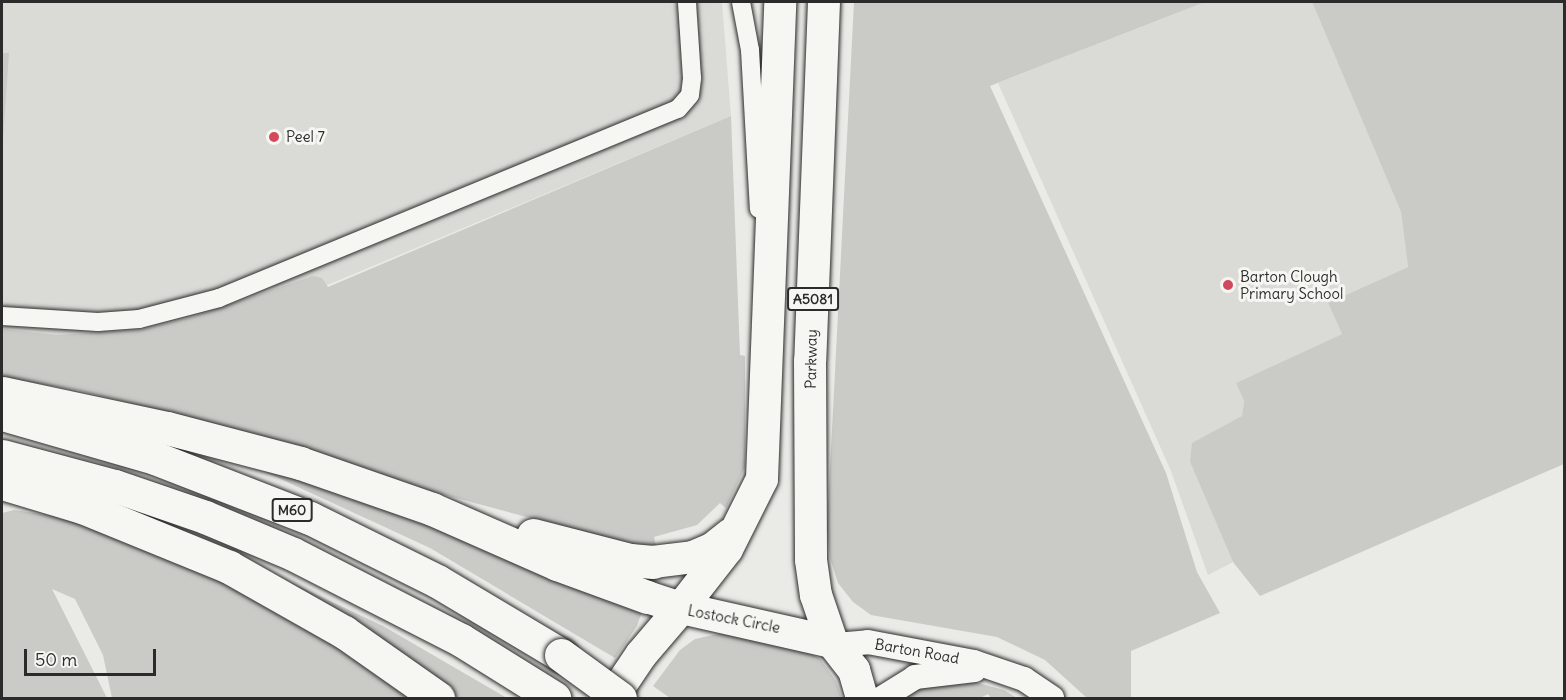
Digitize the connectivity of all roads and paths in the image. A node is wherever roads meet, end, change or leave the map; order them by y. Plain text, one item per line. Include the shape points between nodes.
1 (687, 2) edge
2 (741, 2) edge
3 (780, 2) edge
4 (824, 2) edge
5 (766, 295) junction
6 (2, 316) edge
7 (2, 393) edge
8 (2, 414) edge
9 (2, 456) edge
10 (2, 483) edge
11 (432, 509) junction
12 (742, 522) junction
13 (653, 562) joint
14 (647, 597) joint
15 (681, 608) junction
16 (834, 643) junction
17 (998, 669) junction
18 (546, 693) edge
19 (438, 699) edge
20 (612, 699) edge
21 (620, 699) edge
22 (862, 699) edge
23 (882, 699) edge
24 (1052, 699) edge

1 - 6 street via 692,78 690,95 678,109 219,298 139,319 88,322
2 - 5 street via 750,50
3 - 5 highway, A5081
4 - 16 highway, Parkway / A5081 via 810,360 811,549 816,595
5 - 12 highway, A5081 via 765,465 754,502
7 - 11 highway via 167,428 300,463
8 - 21 highway, M60, bridge via 155,458 309,518 437,581 561,655
9 - 18 highway, M60 via 116,486 293,554 420,617
10 - 19 highway via 92,511 229,567 344,632
11 - 13 highway via 630,560
11 - 14 highway via 557,564
12 - 13 highway via 712,549 683,560
12 - 15 highway, A5081 via 727,549
14 - 15 highway
15 - 16 highway, Lostock Circle
15 - 20 highway, Lostock Circle via 641,655
16 - 17 street, Barton Road via 886,645
16 - 22 highway via 854,670
17 - 23 street, Barton Road via 915,677
17 - 24 street, Barton Road via 1024,679

